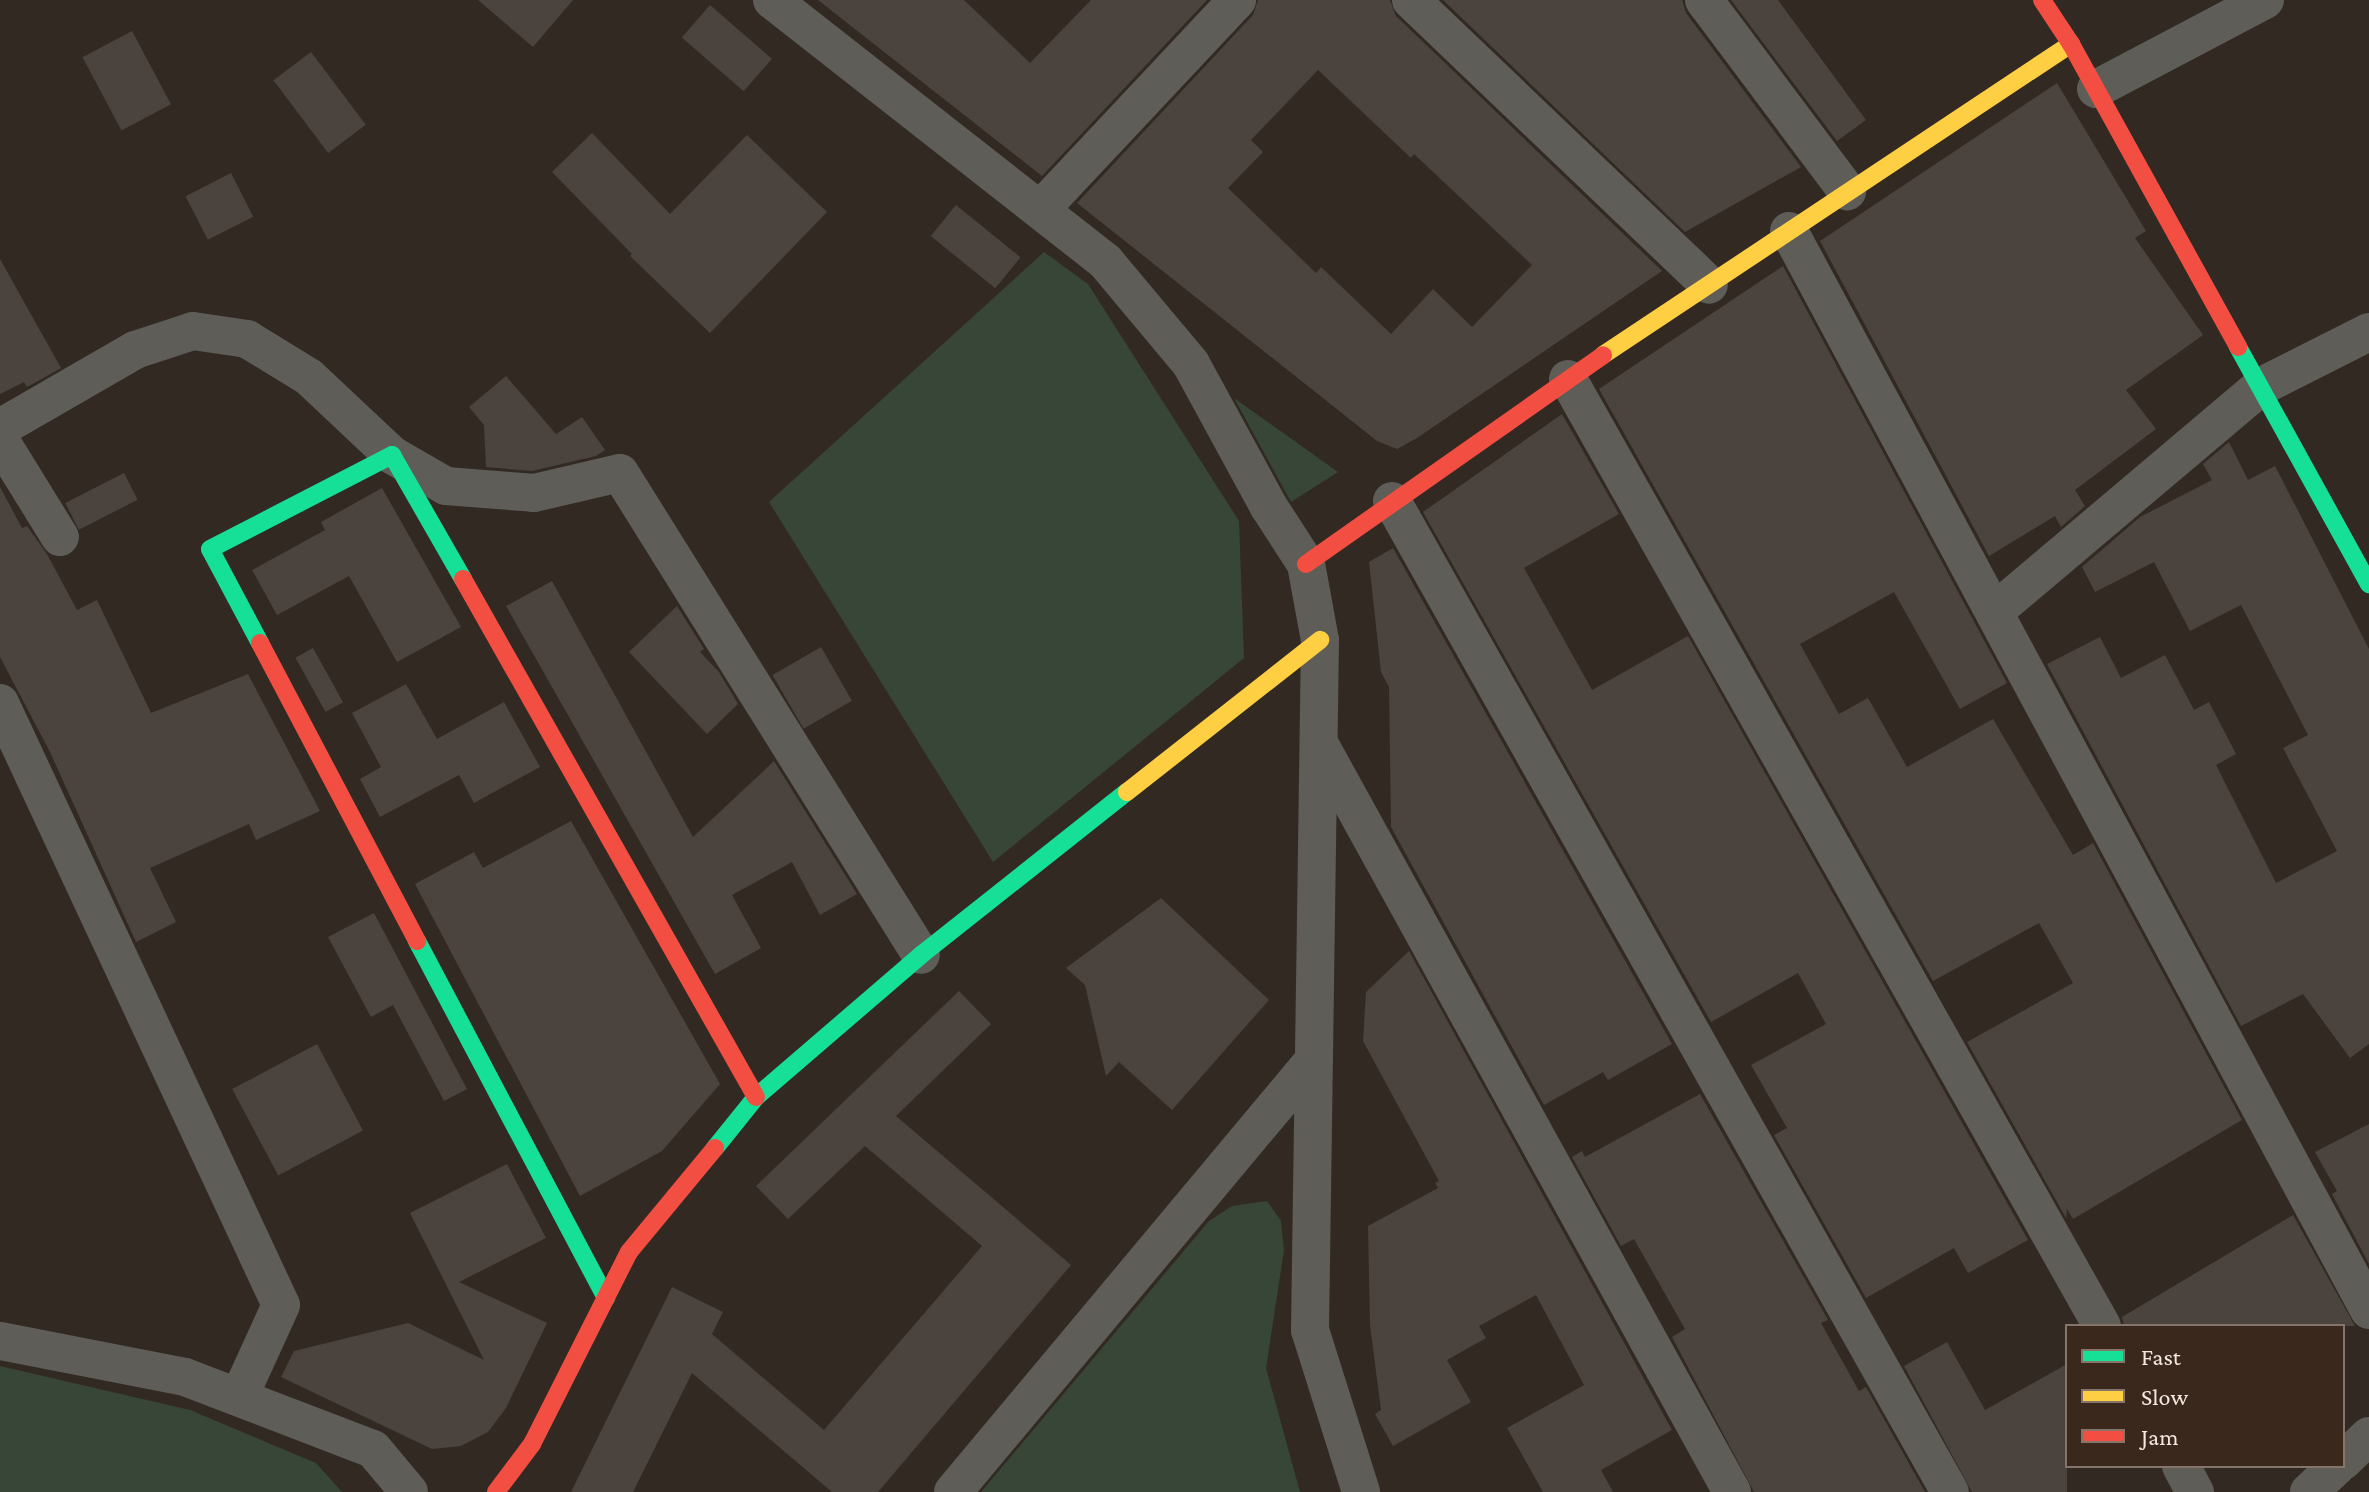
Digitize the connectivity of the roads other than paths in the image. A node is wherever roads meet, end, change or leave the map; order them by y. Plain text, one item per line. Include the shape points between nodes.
1 (772, 0) edge
2 (1237, 0) edge
3 (1411, 0) edge
4 (1704, 0) edge
5 (2042, 0) edge
6 (2265, 0) edge
7 (2071, 44) junction
8 (2096, 89) junction
9 (1847, 191) junction
10 (1040, 210) junction
11 (1789, 231) junction
12 (1709, 285) junction
13 (2369, 332) edge
14 (1568, 379) junction
15 (2260, 387) junction
16 (0, 428) edge
17 (0, 440) edge
18 (392, 455) junction
19 (1392, 501) junction
20 (60, 537) dead end
21 (1306, 564) junction
22 (2369, 584) edge
23 (1994, 612) junction
24 (1320, 640) junction
25 (0, 703) edge
26 (1318, 742) junction
27 (921, 955) junction
28 (1314, 1060) junction
29 (756, 1097) junction
30 (606, 1298) junction
31 (2369, 1310) edge
32 (2101, 1324) edge
33 (0, 1341) edge
34 (239, 1397) junction
35 (2369, 1436) edge
36 (2345, 1459) edge
37 (2182, 1468) edge
38 (2335, 1468) edge
39 (409, 1492) edge
40 (496, 1492) edge
41 (953, 1492) edge
42 (1361, 1492) edge
43 (1732, 1492) edge
44 (1950, 1492) edge
45 (2195, 1492) edge
46 (2309, 1492) edge

1 - 10 street
2 - 10 street
3 - 12 street
4 - 9 street
5 - 7 street
6 - 8 street
7 - 8 street
7 - 9 street
8 - 15 street
9 - 11 street
10 - 21 street via 1105,261 1191,364
11 - 12 street
11 - 23 street
12 - 14 street
13 - 15 street
14 - 19 street
14 - 32 street
15 - 22 street
15 - 23 street
16 - 18 street via 135,350 193,331 247,339 309,377
17 - 20 street
18 - 27 street via 446,486 534,493 620,473
18 - 29 street
18 - 30 street via 210,549
19 - 21 street
19 - 44 street
21 - 24 street
23 - 31 street
24 - 26 street
24 - 27 street
25 - 34 street via 281,1305
26 - 28 street
26 - 43 street
27 - 29 street
28 - 41 street
28 - 42 street via 1310,1330
29 - 30 street via 629,1252
30 - 40 street via 532,1444
33 - 34 street via 185,1377
34 - 39 street via 373,1449
35 - 36 street
37 - 45 street
38 - 46 street

